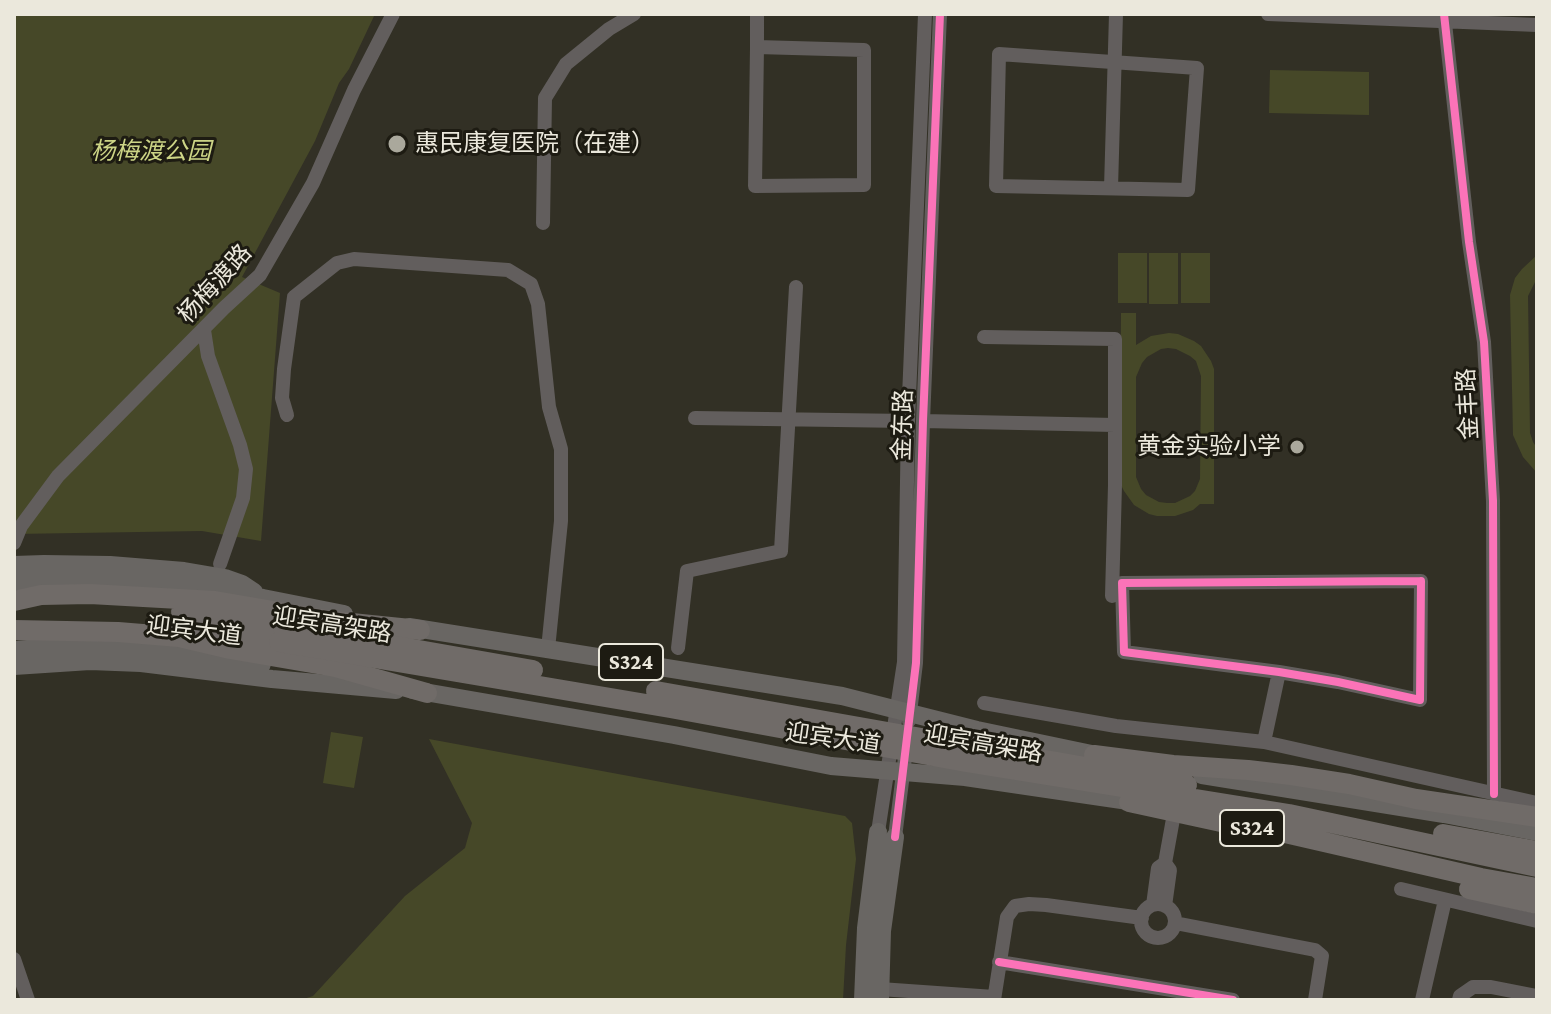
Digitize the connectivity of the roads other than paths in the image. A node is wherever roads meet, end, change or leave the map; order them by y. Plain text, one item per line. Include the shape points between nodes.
1 (393, 14) edge
2 (613, 14) edge
3 (634, 14) edge
4 (757, 14) edge
5 (925, 14) edge
6 (940, 14) edge
7 (1116, 14) edge
8 (1268, 14) edge
9 (1444, 17) edge
10 (1537, 25) edge
11 (609, 29) junction
12 (757, 47) junction
13 (1114, 61) junction
14 (543, 141) junction
15 (476, 142) dead end
16 (1111, 188) junction
17 (543, 223) dead end
18 (796, 287) dead end
19 (204, 330) junction
20 (984, 337) dead end
21 (287, 415) dead end
22 (695, 418) dead end
23 (789, 420) junction
24 (916, 421) junction
25 (1115, 425) junction
26 (14, 543) edge
27 (220, 564) dead end
28 (14, 565) edge
29 (14, 582) edge
30 (1112, 596) dead end
31 (263, 598) junction
32 (14, 601) edge
33 (14, 607) edge
34 (119, 613) junction
35 (14, 622) edge
36 (14, 630) edge
37 (420, 630) junction
38 (280, 634) junction
39 (678, 648) dead end
40 (548, 649) junction
41 (14, 650) edge
42 (14, 666) edge
43 (1279, 672) junction
44 (427, 693) junction
45 (984, 703) dead end
46 (903, 712) junction
47 (903, 733) junction
48 (1264, 742) junction
49 (966, 762) junction
50 (895, 771) junction
51 (1494, 794) junction
52 (1537, 803) edge
53 (1175, 808) junction
54 (1537, 817) edge
55 (1537, 832) edge
56 (1285, 833) junction
57 (886, 834) junction
58 (1537, 851) edge
59 (1537, 867) edge
60 (1401, 889) dead end
61 (1537, 891) edge
62 (1445, 900) junction
63 (1537, 904) edge
64 (1159, 905) junction
65 (1142, 918) junction
66 (1537, 921) edge
67 (1175, 923) junction
68 (14, 959) edge
69 (999, 962) junction
70 (880, 994) edge
71 (1537, 996) edge
72 (994, 998) edge
73 (28, 1000) edge
74 (863, 1000) edge
75 (1233, 1000) edge
76 (1315, 1000) edge
77 (1422, 1000) edge
78 (1459, 1000) edge

1 - 19 street, 杨梅渡路 via 313,183 260,275
2 - 11 street
3 - 11 street
4 - 12 street
5 - 24 street, 金东路
6 - 24 street, 金东路
7 - 13 street
8 - 9 street
9 - 10 street
9 - 51 street, 金丰路 via 1484,342 1493,501
11 - 14 street via 566,64 545,98
12 - 12 street via 755,186 864,185 864,50
13 - 16 street
13 - 16 street via 1197,68 1188,190
13 - 16 street via 999,54 996,186
14 - 15 street
14 - 17 street
18 - 23 street
19 - 26 street, 杨梅渡路 via 58,476
19 - 27 street via 246,469 243,498
20 - 25 street via 1115,339
21 - 40 street via 282,398 294,297 337,263 354,259 508,270 531,284 538,304 549,407 561,449 561,521
22 - 23 street
23 - 24 street
23 - 39 street via 781,551 687,571
24 - 25 street
24 - 46 street, 金东路 via 916,663
25 - 30 street
28 - 31 main road via 184,571 225,578
29 - 34 main road, S324 via 62,580
31 - 34 main road, 迎宾大道 / S324 via 184,586
31 - 37 main road, 迎宾大道 / S324
32 - 34 highway via 41,595
33 - 34 highway, 迎宾高架路 via 80,603
34 - 35 highway, 迎宾高架路
34 - 36 highway
34 - 37 highway via 235,604
34 - 38 highway, 迎宾高架路 via 170,626
34 - 41 main road, S324 via 68,646
34 - 44 highway via 179,637 335,667
37 - 40 main road, 迎宾大道 / S324
38 - 47 highway, 迎宾高架路, bridge
38 - 49 highway, 迎宾高架路, bridge
40 - 46 main road, 迎宾大道 / S324 via 842,696
42 - 44 main road, 迎宾大道 via 141,663
43 - 43 street via 1420,700 1421,581 1122,583 1124,652
43 - 48 street
44 - 50 main road, 迎宾大道 / S324 via 831,766
45 - 48 street via 1116,726
46 - 50 street, 金东路
46 - 55 main road, 迎宾大道 / S324 via 1148,766
47 - 54 highway, bridge via 1291,775
47 - 58 highway, 迎宾高架路, bridge
48 - 51 street
49 - 56 highway, bridge
49 - 59 highway, 迎宾高架路, bridge via 1289,814
50 - 53 main road, 迎宾大道 / S324
50 - 57 street, 金东路
51 - 52 street
53 - 61 main road, 迎宾大道 / S324 via 1431,873
53 - 64 street via 1165,863 1158,868
56 - 61 highway, bridge
56 - 63 highway, bridge
57 - 70 main road, 金东路
57 - 74 main road, 金东路 via 866,928
60 - 62 street
62 - 66 street
62 - 77 street
64 - 65 street via 1145,910
64 - 67 street via 1173,913
65 - 67 street via 1146,933 1155,938 1169,935
65 - 69 street via 1015,906 1007,917
67 - 76 street via 1315,950 1322,956
68 - 73 street
69 - 72 street
69 - 75 street
70 - 72 street
71 - 78 street via 1473,987

